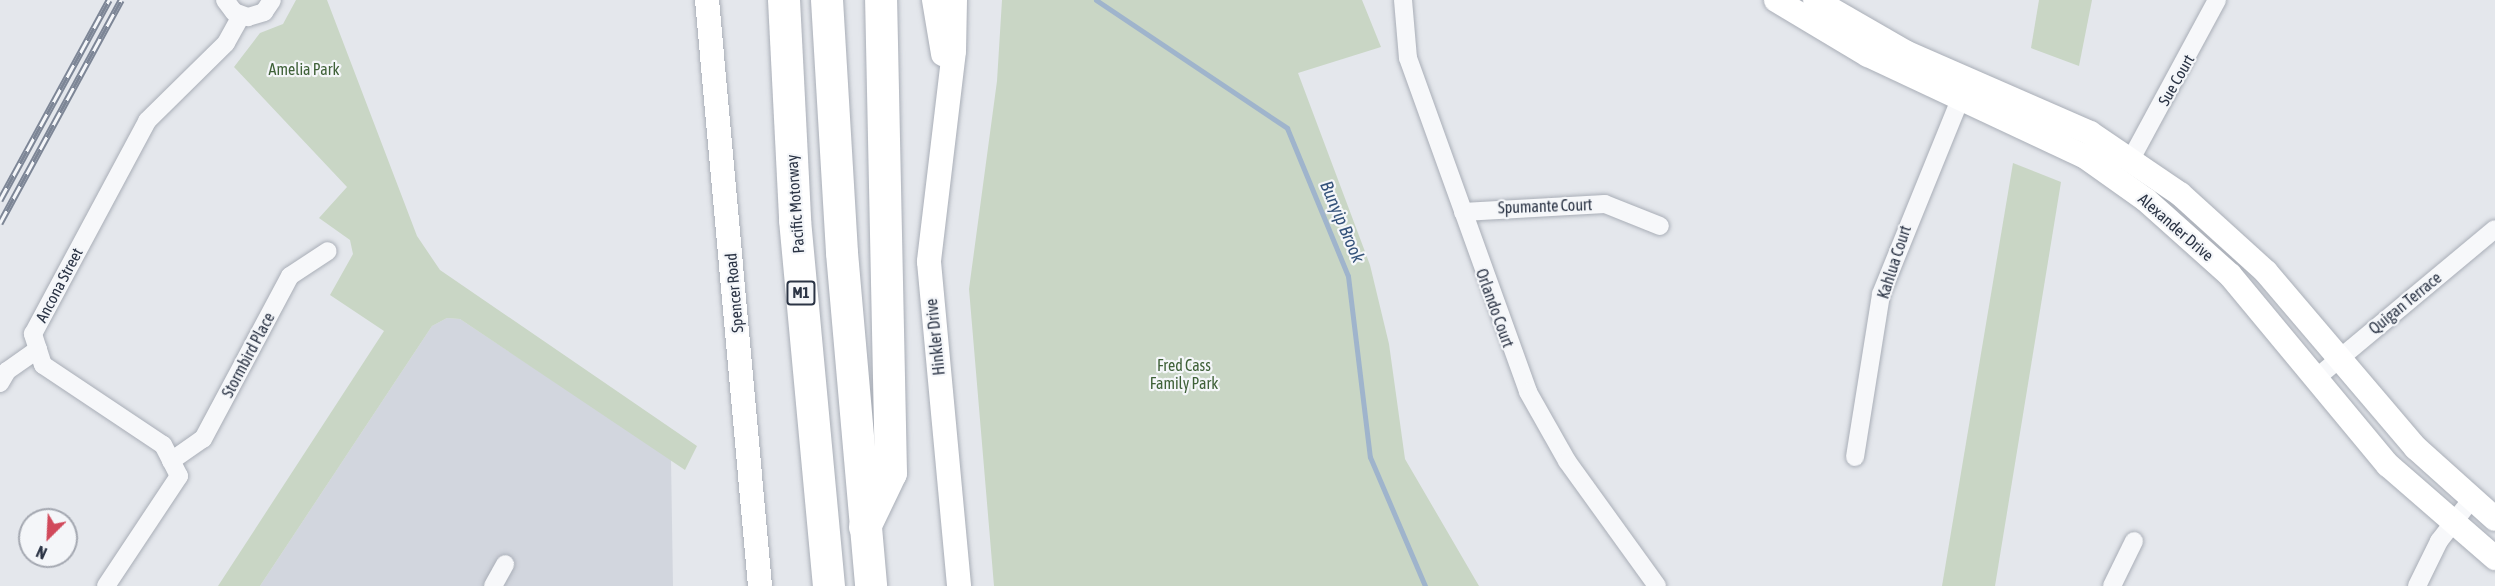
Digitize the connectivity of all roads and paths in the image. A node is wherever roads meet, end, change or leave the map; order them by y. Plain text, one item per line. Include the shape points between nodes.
1 (225, 0) edge
2 (272, 0) edge
3 (707, 0) edge
4 (784, 0) edge
5 (827, 0) edge
6 (881, 0) edge
7 (934, 0) edge
8 (955, 0) edge
9 (1403, 0) edge
10 (1776, 0) edge
11 (1815, 0) edge
12 (2217, 0) edge
13 (241, 16) junction
14 (1965, 88) junction
15 (947, 89) junction
16 (2131, 159) junction
17 (1463, 212) junction
18 (1660, 226) dead end
19 (2495, 230) edge
20 (328, 251) dead end
21 (38, 349) junction
22 (2338, 357) junction
23 (2316, 379) junction
24 (0, 383) edge
25 (1855, 457) dead end
26 (171, 461) junction
27 (2471, 500) junction
28 (2495, 519) edge
29 (2452, 524) junction
30 (865, 528) junction
31 (2134, 541) dead end
32 (2495, 558) edge
33 (505, 564) dead end
34 (106, 586) edge
35 (493, 586) edge
36 (760, 586) edge
37 (829, 586) edge
38 (871, 586) edge
39 (959, 586) edge
40 (1657, 586) edge
41 (2112, 586) edge
42 (2417, 586) edge

1 - 13 street
2 - 13 street via 256,16
3 - 36 main road, Spencer Road
4 - 37 highway, Pacific Motorway / M1 via 798,255
5 - 30 highway
6 - 30 highway via 891,473
7 - 15 main road, Hinkler Drive
8 - 15 main road, Hinkler Drive
9 - 17 street, Orlando Court via 1408,58
10 - 14 main road, Alexander Drive via 1868,55
11 - 14 main road, Alexander Drive
12 - 16 street, Sue Court
13 - 21 street, Ancona Street via 226,43 147,122 33,334
14 - 16 main road, Alexander Drive via 2046,110
14 - 23 main road, Alexander Drive via 2084,156 2146,200 2230,275
14 - 25 street, Kahlua Court via 1881,294
15 - 39 main road, Hinkler Drive via 929,262
16 - 22 main road, Alexander Drive via 2240,246
17 - 18 street, Spumante Court via 1605,204
17 - 40 street, Orlando Court via 1528,392 1572,469
19 - 22 street, Quigan Terrace
20 - 26 street, Stormbird Place via 290,276 203,439
21 - 24 street via 7,371
21 - 26 street via 43,365 163,445
22 - 23 street, Quigan Terrace
22 - 27 main road, Alexander Drive via 2383,413
23 - 29 main road, Alexander Drive via 2388,465
26 - 34 street via 179,476
27 - 28 main road, Alexander Drive
27 - 29 street
29 - 32 main road, Alexander Drive
29 - 42 street
30 - 38 highway
31 - 41 street
33 - 35 street

